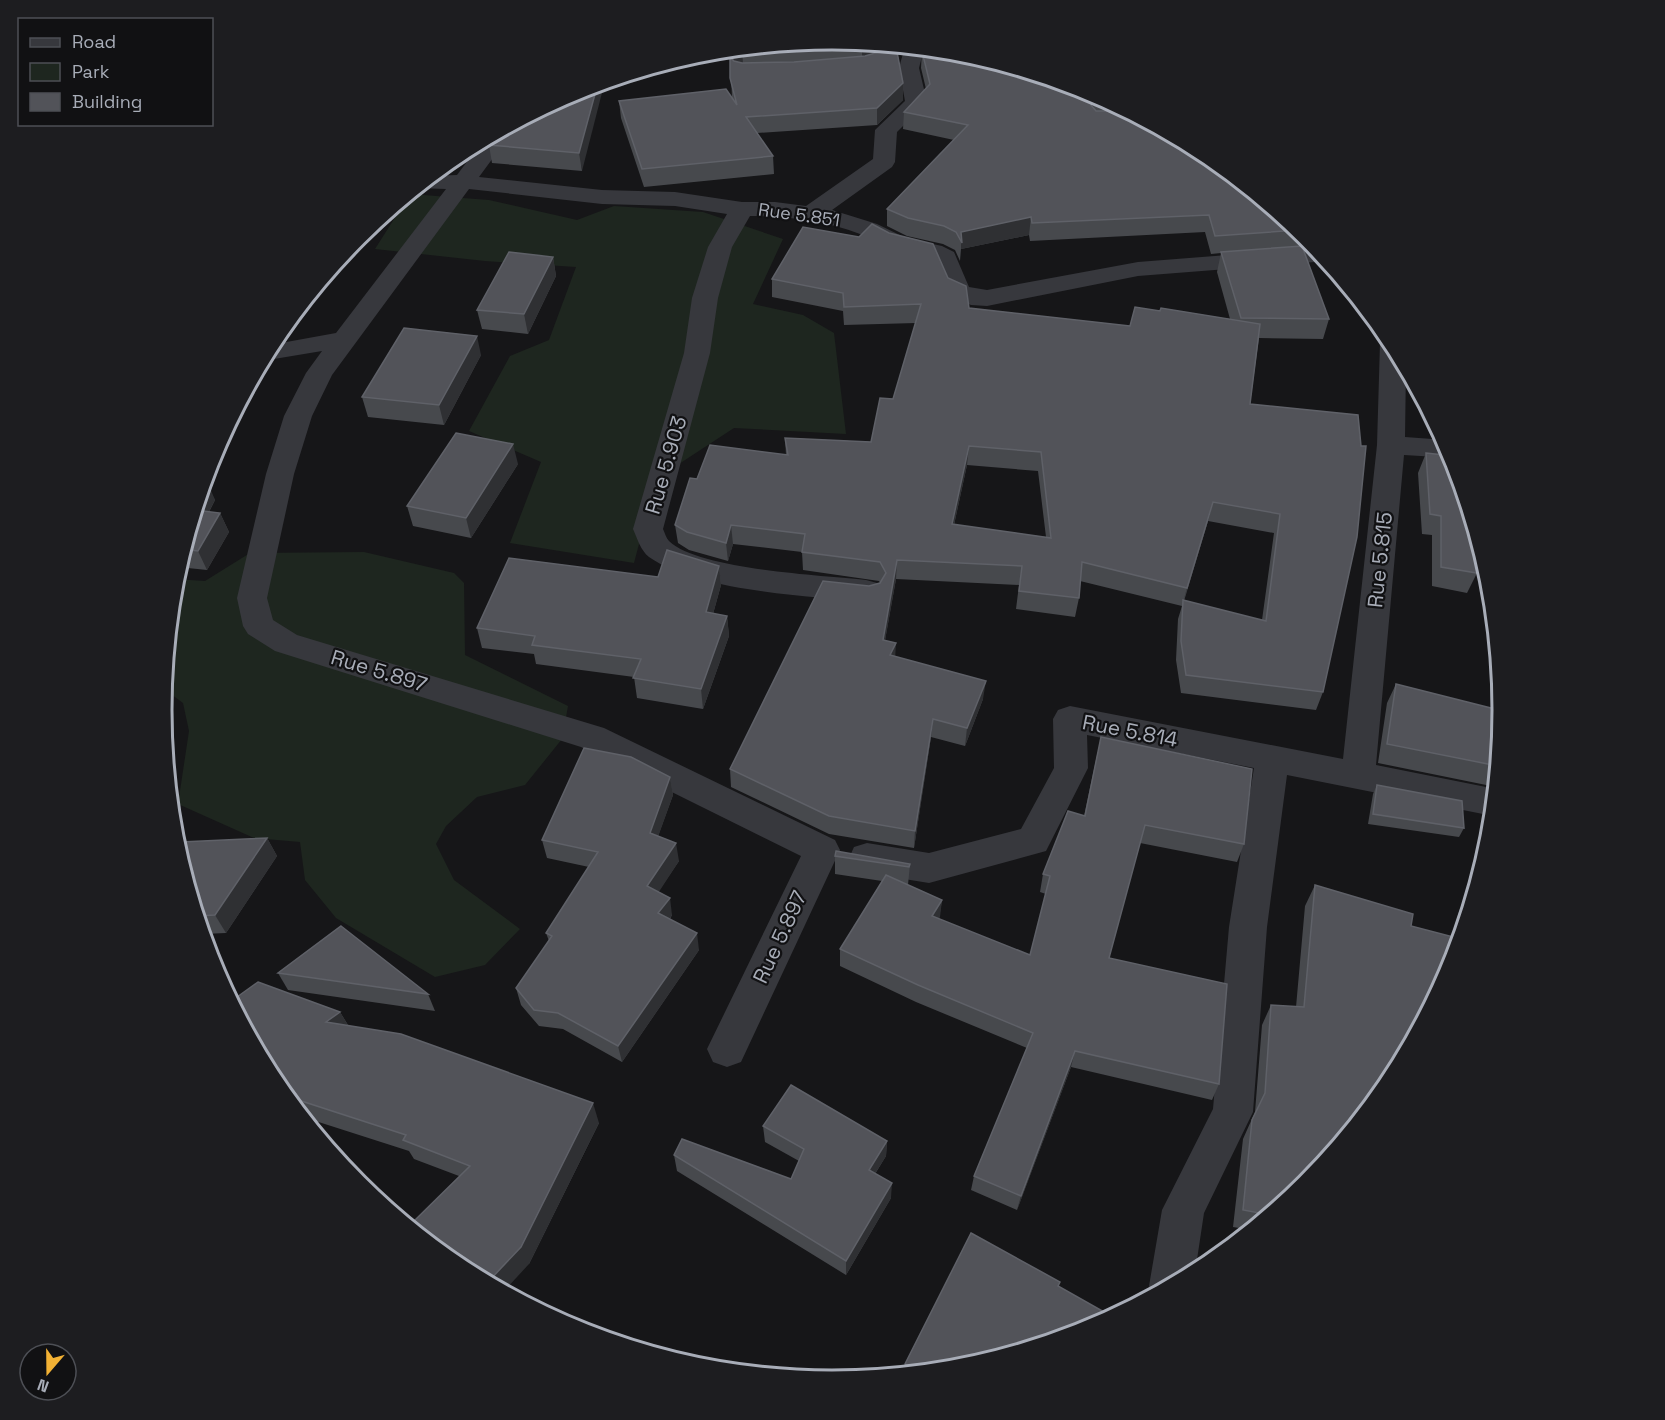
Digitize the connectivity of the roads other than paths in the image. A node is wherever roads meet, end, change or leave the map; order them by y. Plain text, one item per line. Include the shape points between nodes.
1 (908, 54) edge
2 (492, 145) edge
3 (464, 182) junction
4 (435, 183) edge
5 (742, 209) junction
6 (809, 215) junction
7 (1312, 256) edge
8 (345, 339) junction
9 (278, 352) edge
10 (1393, 360) edge
11 (1391, 445) junction
12 (1439, 449) edge
13 (868, 591) edge
14 (1272, 760) junction
15 (1358, 776) junction
16 (1486, 801) edge
17 (822, 850) junction
18 (727, 1049) dead end
19 (1173, 1276) edge

1 - 6 street via 916,102 886,130 884,162
2 - 3 street, Rue 5.897
3 - 4 street, Rue 5.851
3 - 5 street, Rue 5.851
3 - 8 street, Rue 5.897
5 - 6 street, Rue 5.851
5 - 13 street, Rue 5.903 via 720,247 705,298 697,353 648,529 657,548 693,567
6 - 7 street, Rue 5.851 via 833,217 899,244 945,257 958,291 971,297 1017,293 1138,269
8 - 9 street
8 - 17 street, Rue 5.897 via 319,374 298,416 280,474 252,598 259,626 286,643 592,737
10 - 11 street, Rue 5.815
11 - 12 street
11 - 15 street, Rue 5.815
14 - 15 street, Rue 5.814
14 - 17 street, Rue 5.814 via 1071,720 1071,768 1034,841 929,868
14 - 19 street via 1248,927 1233,1112 1183,1210
15 - 16 street, Rue 5.814
17 - 18 street, Rue 5.897

